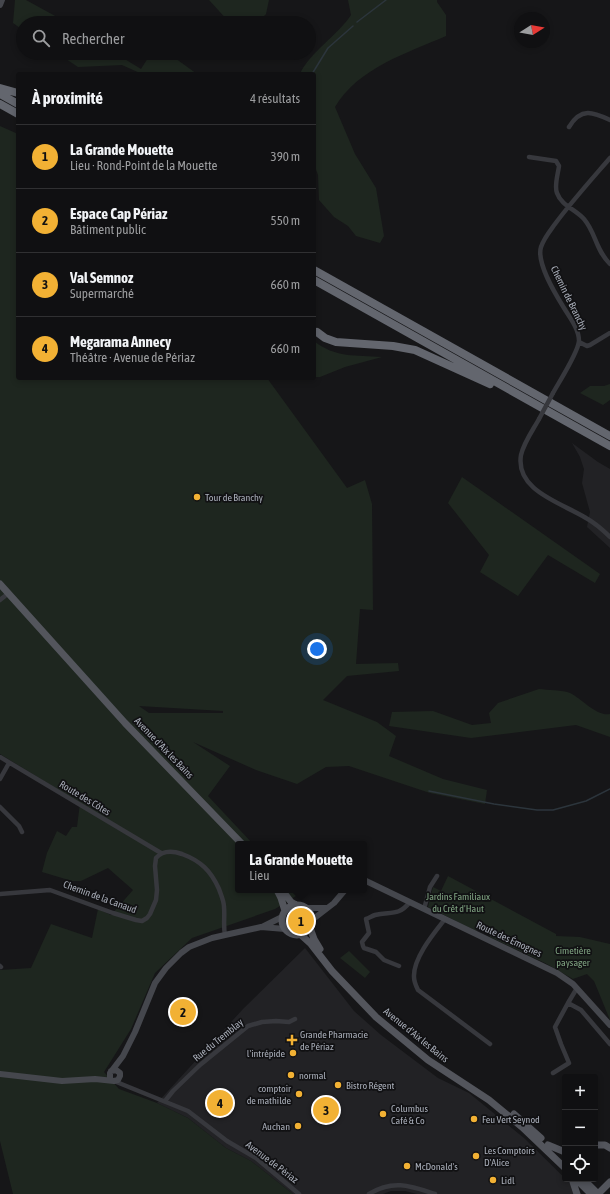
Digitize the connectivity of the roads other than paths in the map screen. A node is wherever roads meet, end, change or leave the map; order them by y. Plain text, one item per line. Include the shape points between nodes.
1 (2, 0) edge
2 (0, 5) edge
3 (0, 88) edge
4 (16, 92) edge
5 (0, 94) edge
6 (16, 103) edge
7 (0, 104) edge
8 (16, 113) edge
9 (610, 120) edge
10 (569, 126) dead end
11 (530, 157) dead end
12 (610, 158) edge
13 (569, 206) junction
14 (610, 264) edge
15 (316, 265) edge
16 (316, 271) edge
17 (316, 281) edge
18 (317, 332) dead end
19 (425, 333) junction
20 (610, 333) edge
21 (579, 342) junction
22 (551, 413) junction
23 (610, 436) edge
24 (610, 446) edge
25 (610, 537) edge
26 (0, 584) edge
27 (2, 596) edge
28 (76, 668) junction
29 (0, 757) edge
30 (9, 763) junction
31 (0, 779) edge
32 (0, 807) edge
33 (22, 832) dead end
34 (238, 841) edge
35 (161, 854) junction
36 (437, 876) dead end
37 (367, 881) edge
38 (278, 893) edge
39 (284, 893) edge
40 (342, 893) edge
41 (0, 894) edge
42 (410, 902) junction
43 (296, 905) junction
44 (306, 908) junction
45 (327, 908) junction
46 (424, 909) junction
47 (284, 914) junction
48 (445, 919) junction
49 (312, 920) junction
50 (261, 927) junction
51 (310, 928) junction
52 (285, 929) junction
53 (225, 935) junction
54 (300, 935) junction
55 (399, 966) dead end
56 (343, 982) junction
57 (577, 988) junction
58 (568, 1003) junction
59 (295, 1019) dead end
60 (610, 1025) edge
61 (490, 1044) dead end
62 (610, 1044) edge
63 (122, 1056) junction
64 (110, 1072) junction
65 (553, 1073) dead end
66 (0, 1074) edge
67 (120, 1075) junction
68 (95, 1078) junction
69 (113, 1081) junction
70 (129, 1087) junction
71 (483, 1096) junction
72 (165, 1101) junction
73 (548, 1145) junction
74 (598, 1145) edge
75 (610, 1148) edge
76 (562, 1151) edge
77 (562, 1159) edge
78 (562, 1165) edge
79 (573, 1182) edge
80 (580, 1182) edge
81 (586, 1182) edge
82 (610, 1182) edge
83 (596, 1193) edge
84 (300, 1194) edge
85 (369, 1194) edge
86 (435, 1194) edge
87 (577, 1194) edge

1 - 2 street
3 - 4 highway
5 - 6 highway
7 - 8 highway
9 - 10 street via 596,114 585,113
11 - 13 street via 557,162 557,193
12 - 13 street, Chemin de Branchy
13 - 14 street via 588,225 600,252
13 - 21 street, Chemin de Branchy via 546,236 540,254 551,284 576,328
15 - 19 highway
16 - 19 highway
17 - 22 highway
18 - 22 highway via 336,342 415,350
19 - 23 highway
20 - 21 street via 590,345
21 - 25 street, Chemin de Branchy, bridge via 523,448 521,469 527,482 538,491 588,518
22 - 24 highway
26 - 28 main road, Avenue d'Aix les Bains
27 - 28 main road, Avenue d'Aix les Bains
28 - 34 main road, Avenue d'Aix les Bains
29 - 30 street, Route des Côtes
30 - 31 street
30 - 35 street, Route des Côtes
32 - 33 street
35 - 41 street, Chemin de la Canaud via 155,863 155,904 148,917 142,921 50,890
35 - 53 street via 183,854 210,871 222,897
36 - 46 street via 430,887
37 - 42 street, Route des Émognes
38 - 47 main road
39 - 43 main road
40 - 45 street
42 - 46 street, Route des Émognes
42 - 55 street via 398,912 366,919 369,933 362,942 364,948
43 - 44 main road
43 - 47 main road
44 - 45 street
44 - 49 main road
45 - 49 street
46 - 48 street, Route des Émognes
47 - 50 street
47 - 52 main road via 282,923
48 - 57 street, Route des Émognes via 557,973
48 - 61 street via 431,936 417,962 414,978 418,990
49 - 51 main road
50 - 52 street
50 - 53 street
51 - 54 main road
51 - 56 main road, Avenue d'Aix les Bains via 317,945
52 - 54 main road
53 - 63 street via 189,947 166,968 155,983 141,1020
54 - 56 main road, Avenue d'Aix les Bains via 312,944
56 - 71 main road, Avenue d'Aix les Bains via 376,1017 408,1044
57 - 58 street
57 - 60 street, Route des Émognes
58 - 62 street via 581,1010
58 - 65 street via 555,1029 569,1063
59 - 72 street, Rue du Tremblay via 289,1022 262,1022 243,1029 173,1090
63 - 64 street
63 - 67 street
64 - 67 street via 116,1070
64 - 68 street
64 - 69 street
66 - 68 street via 57,1080
67 - 69 street via 118,1080
67 - 70 street, Avenue de Périaz
68 - 69 street
69 - 70 street, Avenue de Périaz
70 - 72 street, Avenue de Périaz
71 - 73 main road, Avenue d'Aix les Bains via 505,1107
71 - 78 main road, Avenue d'Aix les Bains via 522,1127
72 - 84 street, Avenue de Périaz via 188,1111 222,1137 256,1158
73 - 76 main road
73 - 77 main road, Avenue d'Aix les Bains
74 - 75 main road
79 - 87 main road
80 - 83 main road
81 - 83 main road
82 - 83 main road
85 - 86 street via 390,1186 401,1185

